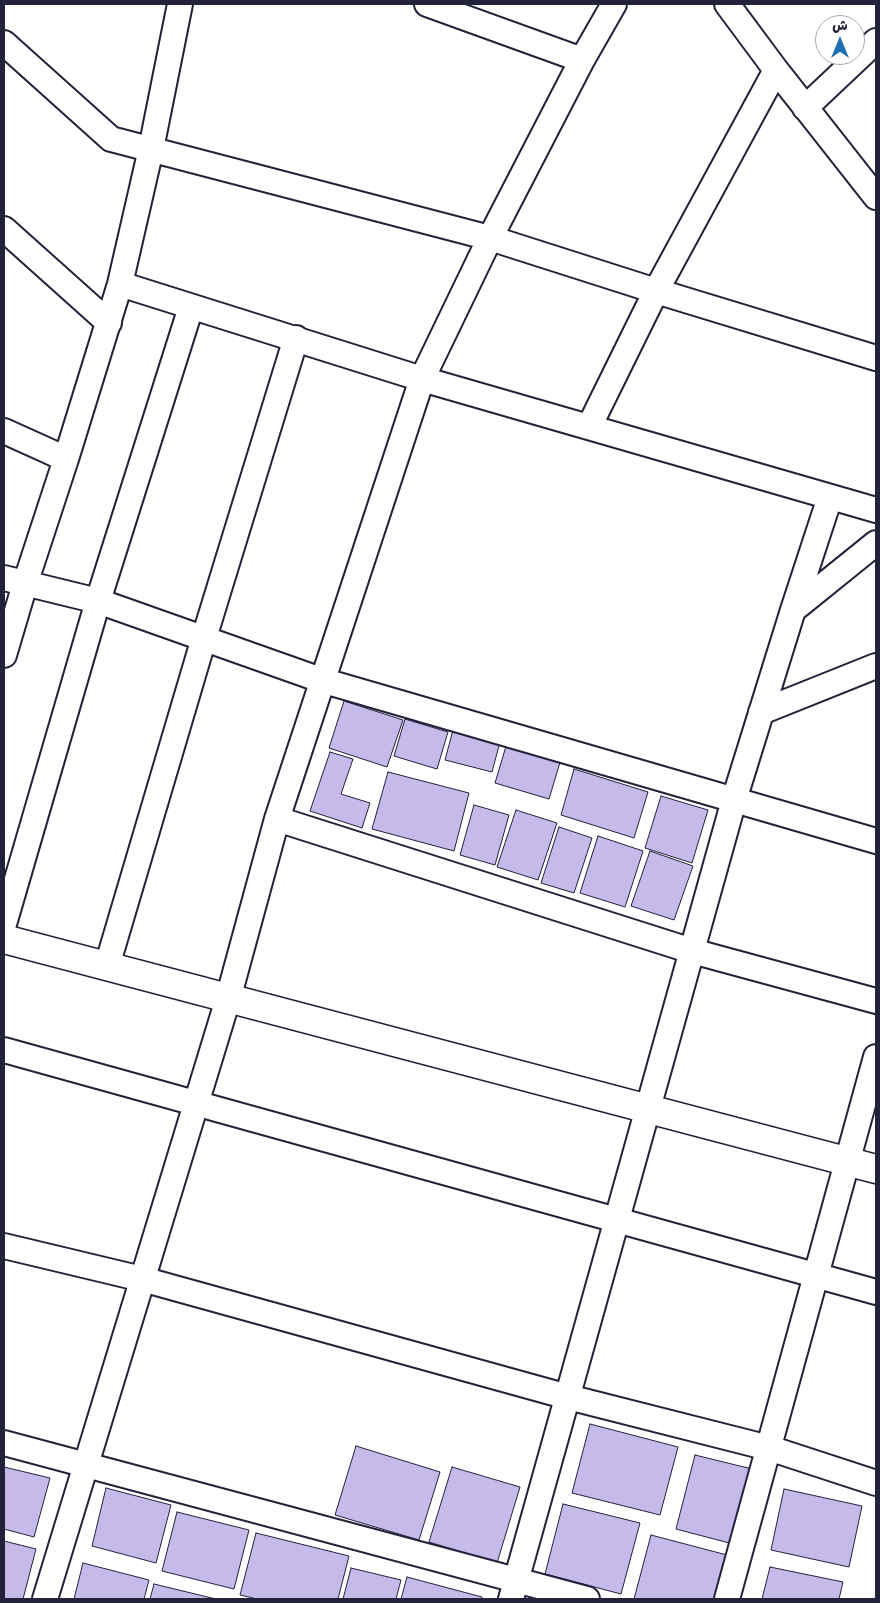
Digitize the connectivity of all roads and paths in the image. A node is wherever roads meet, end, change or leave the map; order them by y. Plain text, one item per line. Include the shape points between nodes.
1 (180, 4) edge
2 (427, 4) edge
3 (614, 4) edge
4 (728, 4) edge
5 (876, 41) edge
6 (4, 43) edge
7 (582, 60) junction
8 (776, 70) junction
9 (806, 108) junction
10 (151, 149) junction
11 (876, 197) edge
12 (4, 229) edge
13 (490, 238) junction
14 (120, 284) junction
15 (656, 291) junction
16 (191, 307) junction
17 (109, 323) junction
18 (296, 338) junction
19 (876, 358) edge
20 (422, 379) junction
21 (588, 428) junction
22 (4, 431) edge
23 (66, 459) junction
24 (830, 498) junction
25 (876, 510) edge
26 (876, 543) edge
27 (14, 581) edge
28 (98, 601) junction
29 (793, 610) junction
30 (204, 638) junction
31 (4, 655) edge
32 (876, 666) edge
33 (321, 680) junction
34 (761, 712) junction
35 (734, 800) junction
36 (277, 819) junction
37 (876, 842) edge
38 (4, 924) edge
39 (4, 939) edge
40 (692, 951) junction
41 (107, 966) junction
42 (228, 999) junction
43 (876, 1001) edge
44 (4, 1050) edge
45 (876, 1057) edge
46 (196, 1104) junction
47 (649, 1110) junction
48 (848, 1162) junction
49 (876, 1169) edge
50 (617, 1220) junction
51 (4, 1246) edge
52 (816, 1275) junction
53 (142, 1279) junction
54 (876, 1292) edge
55 (568, 1397) junction
56 (4, 1443) edge
57 (769, 1448) junction
58 (86, 1465) junction
59 (876, 1483) edge
60 (514, 1590) edge
61 (45, 1599) edge
62 (587, 1599) edge
63 (727, 1599) edge

1 - 10 street
2 - 7 street
3 - 7 street
4 - 8 street
5 - 9 street
6 - 10 street via 111,139
7 - 13 street
8 - 9 street
8 - 15 street
9 - 11 street
10 - 13 street
10 - 14 street
12 - 17 street
13 - 15 street
13 - 20 street
14 - 16 street
14 - 17 street
15 - 19 street
15 - 21 street
16 - 18 street
16 - 28 street
17 - 23 street
18 - 20 street
18 - 30 street
20 - 21 street
20 - 33 street
21 - 24 street
22 - 23 street
23 - 27 street
24 - 25 street
24 - 29 street
26 - 29 street
27 - 28 street
27 - 31 street
28 - 30 street
28 - 38 street
29 - 34 street
30 - 33 street
30 - 41 street
32 - 34 street
33 - 35 street
33 - 36 street
34 - 35 street
35 - 37 street
35 - 40 street
36 - 40 street
36 - 42 street
39 - 41 street
40 - 43 street
40 - 47 street
41 - 42 street
42 - 46 street
42 - 47 street
44 - 46 street
45 - 48 street
46 - 50 street
46 - 53 street
47 - 48 street
47 - 50 street
48 - 49 street
48 - 52 street
50 - 52 street
50 - 55 street
51 - 53 street
52 - 54 street
52 - 57 street
53 - 55 street
53 - 58 street
55 - 57 street
55 - 60 street
56 - 58 street
57 - 59 street
57 - 63 street
58 - 60 street
58 - 61 street
60 - 62 street

